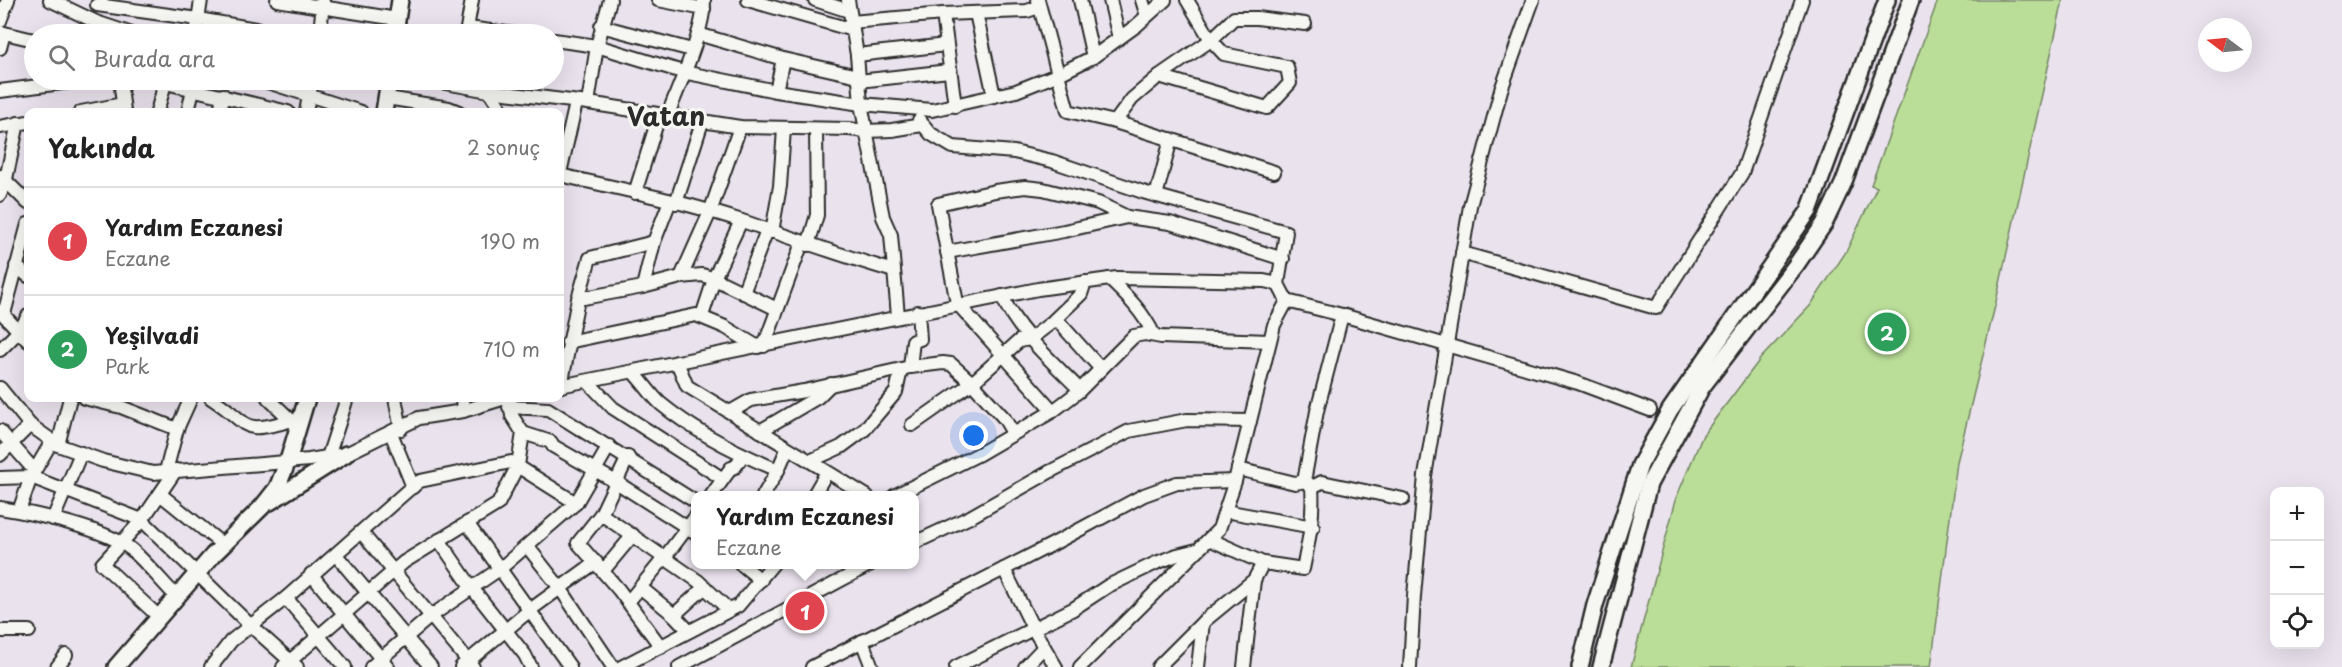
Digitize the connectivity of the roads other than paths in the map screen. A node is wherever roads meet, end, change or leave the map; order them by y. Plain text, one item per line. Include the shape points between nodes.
1 (8, 0) edge
2 (50, 0) edge
3 (201, 0) edge
4 (277, 0) edge
5 (400, 0) edge
6 (472, 0) edge
7 (610, 0) edge
8 (658, 0) edge
9 (748, 0) edge
10 (815, 0) edge
11 (1080, 0) edge
12 (1110, 0) edge
13 (1142, 0) edge
14 (1166, 0) edge
15 (1187, 0) edge
16 (1533, 0) edge
17 (1802, 0) edge
18 (1887, 0) edge
19 (1911, 0) edge
20 (97, 3) edge
21 (1039, 3) edge
22 (323, 4) edge
23 (704, 5) edge
24 (976, 13) junction
25 (942, 14) junction
26 (850, 16) edge
27 (1147, 16) junction
28 (198, 19) junction
29 (96, 22) junction
30 (101, 24) edge
31 (197, 24) edge
32 (227, 24) edge
33 (321, 24) edge
34 (386, 24) edge
35 (396, 24) edge
36 (468, 24) edge
37 (1305, 24) dead end
38 (601, 26) junction
39 (1, 29) edge
40 (698, 34) junction
41 (24, 37) edge
42 (1119, 38) junction
43 (1211, 40) junction
44 (564, 41) edge
45 (946, 45) junction
46 (597, 46) junction
47 (0, 48) edge
48 (692, 50) junction
49 (857, 56) junction
50 (1093, 57) junction
51 (783, 59) junction
52 (949, 71) junction
53 (683, 72) junction
54 (1059, 74) junction
55 (1159, 76) junction
56 (858, 79) junction
57 (24, 88) edge
58 (121, 90) edge
59 (158, 90) edge
60 (188, 90) edge
61 (206, 90) edge
62 (293, 90) edge
63 (310, 90) edge
64 (388, 90) edge
65 (485, 90) edge
66 (0, 91) edge
67 (489, 91) junction
68 (776, 91) junction
69 (224, 95) junction
70 (309, 95) junction
71 (994, 96) junction
72 (582, 103) junction
73 (861, 104) junction
74 (386, 105) edge
75 (955, 106) junction
76 (910, 107) junction
77 (123, 108) edge
78 (157, 108) edge
79 (188, 108) edge
80 (221, 108) edge
81 (259, 108) edge
82 (307, 108) edge
83 (349, 108) edge
84 (449, 108) edge
85 (500, 108) edge
86 (663, 116) junction
87 (702, 122) junction
88 (1115, 122) junction
89 (23, 123) edge
90 (922, 125) junction
91 (0, 127) edge
92 (740, 128) junction
93 (784, 129) junction
94 (816, 129) junction
95 (866, 131) junction
96 (1171, 140) junction
97 (564, 161) edge
98 (1274, 171) dead end
99 (564, 175) edge
100 (3, 177) edge
101 (635, 193) junction
102 (0, 195) edge
103 (1156, 196) junction
104 (24, 199) edge
105 (673, 202) junction
106 (710, 212) junction
107 (1127, 217) junction
108 (741, 221) junction
109 (770, 231) junction
110 (24, 238) edge
111 (654, 242) junction
112 (805, 244) junction
113 (946, 252) junction
114 (1462, 253) junction
115 (1283, 259) junction
116 (16, 266) junction
117 (894, 271) junction
118 (24, 273) edge
119 (681, 277) junction
120 (715, 279) junction
121 (1109, 279) junction
122 (1085, 282) junction
123 (1278, 284) junction
124 (643, 287) junction
125 (743, 293) junction
126 (1002, 296) junction
127 (578, 299) junction
128 (1287, 301) junction
129 (957, 303) junction
130 (777, 309) junction
131 (2, 312) edge
132 (918, 312) junction
133 (1342, 315) junction
134 (702, 316) junction
135 (898, 316) junction
136 (1056, 319) junction
137 (24, 323) edge
138 (20, 330) junction
139 (1154, 335) junction
140 (24, 336) edge
141 (1030, 339) junction
142 (1269, 340) junction
143 (568, 342) junction
144 (1447, 345) junction
145 (761, 347) junction
146 (0, 350) edge
147 (1002, 356) junction
148 (677, 362) junction
149 (564, 364) edge
150 (905, 368) junction
151 (1101, 369) junction
152 (633, 372) junction
153 (587, 381) junction
154 (972, 383) junction
155 (832, 384) junction
156 (564, 385) edge
157 (0, 388) edge
158 (1080, 390) junction
159 (69, 402) edge
160 (123, 402) edge
161 (189, 402) edge
162 (216, 402) edge
163 (272, 402) edge
164 (305, 402) edge
165 (346, 402) edge
166 (395, 402) edge
167 (462, 402) edge
168 (504, 402) edge
169 (508, 402) edge
170 (513, 402) edge
171 (1650, 410) dead end
172 (463, 411) junction
173 (1053, 411) junction
174 (730, 412) junction
175 (1250, 421) junction
176 (295, 424) junction
177 (30, 425) junction
178 (912, 425) dead end
179 (177, 429) junction
180 (0, 431) edge
181 (396, 431) junction
182 (760, 431) junction
183 (523, 433) junction
184 (1013, 433) junction
185 (55, 443) junction
186 (11, 444) junction
187 (609, 446) junction
188 (787, 449) junction
189 (81, 453) junction
190 (346, 454) junction
191 (743, 454) junction
192 (0, 455) edge
193 (328, 457) junction
194 (628, 457) junction
195 (288, 461) junction
196 (810, 461) junction
197 (518, 465) junction
198 (595, 470) junction
199 (778, 470) junction
200 (171, 471) junction
201 (827, 472) junction
202 (33, 474) junction
203 (1237, 475) junction
204 (0, 478) edge
205 (723, 479) junction
206 (616, 482) junction
207 (1309, 484) junction
208 (413, 487) junction
209 (63, 490) junction
210 (714, 491) edge
211 (765, 491) edge
212 (815, 491) edge
213 (860, 491) edge
214 (902, 491) edge
215 (160, 494) junction
216 (691, 498) edge
217 (1402, 499) dead end
218 (576, 503) junction
219 (262, 507) junction
220 (0, 508) edge
221 (19, 511) junction
222 (1225, 511) junction
223 (601, 514) junction
224 (53, 519) junction
225 (142, 520) junction
226 (467, 524) junction
227 (1313, 527) junction
228 (691, 530) edge
229 (361, 532) junction
230 (633, 535) junction
231 (1209, 539) junction
232 (439, 540) junction
233 (919, 541) edge
234 (121, 543) junction
235 (223, 545) junction
236 (527, 546) junction
237 (1198, 550) junction
238 (336, 555) junction
239 (665, 557) junction
240 (1263, 563) junction
241 (599, 566) junction
242 (501, 568) junction
243 (747, 569) edge
244 (769, 569) edge
245 (863, 569) edge
246 (1004, 569) junction
247 (393, 572) junction
248 (198, 573) junction
249 (311, 574) junction
250 (761, 580) junction
251 (1254, 580) junction
252 (640, 587) junction
253 (705, 587) junction
254 (472, 588) junction
255 (560, 588) junction
256 (368, 593) junction
257 (177, 597) junction
258 (286, 598) junction
259 (628, 602) junction
260 (530, 610) junction
261 (729, 610) junction
262 (344, 614) junction
263 (674, 615) junction
264 (431, 616) junction
265 (159, 617) junction
266 (1203, 622) junction
267 (250, 625) junction
268 (505, 630) junction
269 (1034, 630) junction
270 (0, 631) edge
271 (28, 631) dead end
272 (689, 631) junction
273 (318, 638) junction
274 (405, 638) junction
275 (862, 641) junction
276 (661, 647) junction
277 (1044, 647) junction
278 (66, 655) dead end
279 (385, 663) edge
280 (290, 665) edge
281 (467, 665) edge
282 (821, 665) edge
283 (57, 667) edge
284 (116, 667) edge
285 (211, 667) edge
286 (345, 667) edge
287 (371, 667) edge
288 (431, 667) edge
289 (531, 667) edge
290 (570, 667) edge
291 (613, 667) edge
292 (621, 667) edge
293 (679, 667) edge
294 (872, 667) edge
295 (956, 667) edge
296 (1025, 667) edge
297 (1056, 667) edge
298 (1080, 667) edge
299 (1158, 667) edge
300 (1198, 667) edge
301 (1244, 667) edge
302 (1410, 667) edge
303 (1580, 667) edge
304 (1601, 667) edge

1 - 39 street
2 - 29 street
3 - 28 street
4 - 22 street
5 - 35 main road
6 - 36 street
7 - 38 street
8 - 23 street
9 - 26 street
10 - 26 street
11 - 50 street
12 - 42 street
13 - 27 street
14 - 27 street
15 - 43 street
16 - 114 street via 1501,90 1470,206
17 - 114 street via 1742,173 1656,308
18 - 303 main road via 1809,211 1670,410 1640,465 1595,605
19 - 304 main road via 1843,184 1824,224 1702,387 1648,484
20 - 28 street
20 - 29 street
21 - 24 street via 1027,11
21 - 54 street
22 - 33 street
22 - 34 street
23 - 40 street
24 - 25 street
24 - 71 street
25 - 26 street
25 - 45 street
26 - 49 street
27 - 42 street
28 - 31 street
28 - 32 street
29 - 30 street
37 - 43 street via 1234,18
38 - 46 street
38 - 48 street
39 - 41 street
39 - 47 street
40 - 48 street
40 - 51 street
42 - 50 street
43 - 55 street
43 - 55 street via 1224,54 1287,67 1290,82 1267,108
44 - 46 street
45 - 49 street
45 - 52 street
46 - 53 street
46 - 72 street
48 - 53 street
49 - 56 street
50 - 54 street
51 - 56 street
51 - 68 street
52 - 56 street
52 - 75 street
53 - 68 street
53 - 86 street
54 - 71 street
54 - 88 street via 1068,111
55 - 88 street via 1132,99
56 - 73 street
57 - 66 street
58 - 77 street
59 - 78 street
60 - 79 street
61 - 69 street
62 - 70 street
63 - 70 street
64 - 74 main road
65 - 67 street
67 - 72 street
67 - 85 street
68 - 73 street
69 - 80 street
69 - 81 street
70 - 82 street
70 - 83 street
71 - 75 street
72 - 86 street
72 - 97 street
73 - 76 street
73 - 95 street
74 - 84 street
75 - 76 street via 932,110
76 - 90 street
86 - 87 street
86 - 101 street
87 - 92 street
87 - 105 street
88 - 96 street
89 - 91 street
89 - 100 street
90 - 95 street
90 - 103 street via 953,147 1014,152 1052,161
92 - 93 street
92 - 106 street
93 - 94 street
93 - 109 street via 780,186
94 - 95 street
94 - 112 street via 817,215
95 - 117 street via 882,217 891,235
96 - 98 street
96 - 103 street
99 - 101 street
100 - 102 street
100 - 104 street
101 - 105 street
103 - 115 street via 1286,232
105 - 106 street
105 - 111 street
106 - 108 street
106 - 119 street
107 - 113 street
107 - 113 street via 1098,203 1043,189 995,191 938,204
107 - 115 street via 1170,223
108 - 109 street
108 - 120 street
109 - 112 street
109 - 125 street
110 - 116 street
111 - 124 street
111 - 127 street via 590,258
112 - 117 street
112 - 130 street
113 - 129 street
114 - 144 street
115 - 123 street
116 - 118 street
116 - 131 street
117 - 135 street
119 - 120 street via 702,275
119 - 124 street
120 - 125 street
120 - 134 street
121 - 122 street
121 - 123 street
121 - 139 street via 1133,301
122 - 126 street
122 - 136 street via 1081,294
123 - 128 street
124 - 127 street
125 - 130 street
126 - 129 street
126 - 141 street
127 - 143 street
128 - 133 street
128 - 142 street
129 - 132 street
129 - 147 street
130 - 145 street
131 - 138 street
132 - 135 street
132 - 150 street via 920,339 913,342
133 - 144 street
133 - 207 street via 1317,411
134 - 143 street
134 - 145 street
135 - 145 street
136 - 141 street
136 - 151 street
137 - 138 street
138 - 140 street
138 - 146 street
139 - 142 street
139 - 151 street via 1134,336
141 - 147 street via 1019,341
141 - 158 street
142 - 175 street
143 - 149 street
144 - 171 street via 1578,383
144 - 302 street via 1425,476
145 - 148 street
147 - 154 street
147 - 173 street
148 - 152 street
148 - 174 street via 687,386
150 - 154 street via 951,364
150 - 155 street
150 - 196 street via 896,392 864,430 841,447
151 - 158 street
152 - 153 street
152 - 191 street via 659,402 679,417
153 - 156 street
153 - 205 street via 613,408
154 - 178 street
154 - 184 street
155 - 174 street via 751,400
155 - 182 street via 818,397
157 - 177 street
158 - 173 street
159 - 185 street
160 - 179 street
161 - 179 street
162 - 176 street via 255,429
163 - 176 street
164 - 176 main road
165 - 193 street
166 - 181 street
167 - 172 street
168 - 172 street
169 - 183 street
170 - 187 street via 548,409
172 - 181 street via 419,418
173 - 184 street
174 - 182 street
175 - 203 street
175 - 233 street via 1187,420 1129,431
176 - 195 main road
177 - 185 street
177 - 186 street
179 - 200 street
180 - 186 street
181 - 190 street
181 - 208 street
182 - 188 street
183 - 197 street
183 - 198 street via 550,442
184 - 214 street
185 - 189 street
185 - 202 street
186 - 192 street
186 - 202 street
187 - 194 street
187 - 198 street
188 - 196 street
188 - 199 street
189 - 200 street via 130,469
189 - 209 street
190 - 193 street
190 - 219 main road
191 - 199 street
191 - 205 street
193 - 195 street
194 - 206 street
194 - 216 street
195 - 200 street
195 - 219 main road via 277,488
196 - 201 street
197 - 208 street via 511,462 457,473 420,481
197 - 218 street
197 - 226 street via 498,504
198 - 206 street
198 - 218 street
199 - 211 street
200 - 215 street
201 - 212 street
201 - 213 street
202 - 204 street
202 - 209 street
202 - 221 street
203 - 207 street
203 - 222 street
203 - 246 street via 1177,483 1144,495
205 - 210 street
206 - 223 street
206 - 228 street
207 - 217 street via 1322,482
207 - 227 street
208 - 229 street
209 - 224 street
209 - 225 street
215 - 225 street
215 - 235 street
218 - 236 street
219 - 235 main road
220 - 221 street
221 - 224 street
222 - 227 street
222 - 231 street via 1219,529
223 - 230 street
223 - 241 street via 578,543
224 - 234 street
225 - 234 street
225 - 248 street
226 - 232 street
226 - 242 street
227 - 240 street via 1303,569
228 - 239 street
229 - 238 street
229 - 247 street
230 - 239 street
230 - 241 street
231 - 237 street
231 - 240 street
232 - 247 street
232 - 254 street
234 - 257 street
234 - 265 street via 102,564
235 - 248 main road
236 - 242 street
236 - 255 street
237 - 269 street via 1118,581
237 - 298 street
238 - 249 street
238 - 256 street
239 - 252 street
239 - 253 street
240 - 251 street
241 - 255 street
241 - 259 street
242 - 254 street
242 - 260 street
243 - 250 street
244 - 250 street
245 - 293 street
246 - 269 street
246 - 275 street
247 - 256 street
247 - 264 street
248 - 257 main road
248 - 267 street
249 - 258 street
249 - 262 street
250 - 261 street via 738,606
251 - 266 street
251 - 301 street
252 - 259 street
252 - 263 street
253 - 261 street
253 - 263 street
254 - 264 street
254 - 268 street
255 - 260 street
255 - 291 street
256 - 262 street
256 - 274 street
257 - 265 main road
258 - 267 street
258 - 273 street
259 - 276 street
260 - 268 street
260 - 290 street
261 - 272 street
262 - 273 street
262 - 279 street
263 - 272 street
264 - 274 street
264 - 281 street
265 - 284 main road
266 - 299 street
266 - 300 street
267 - 280 street
267 - 285 street via 231,641
268 - 281 street
268 - 289 street
269 - 277 street
269 - 295 street
270 - 271 street
272 - 276 street
273 - 280 street
273 - 286 street
274 - 279 street
274 - 288 street
275 - 282 street
275 - 294 street
276 - 292 street
277 - 296 street
277 - 297 street
278 - 283 street
279 - 287 street

